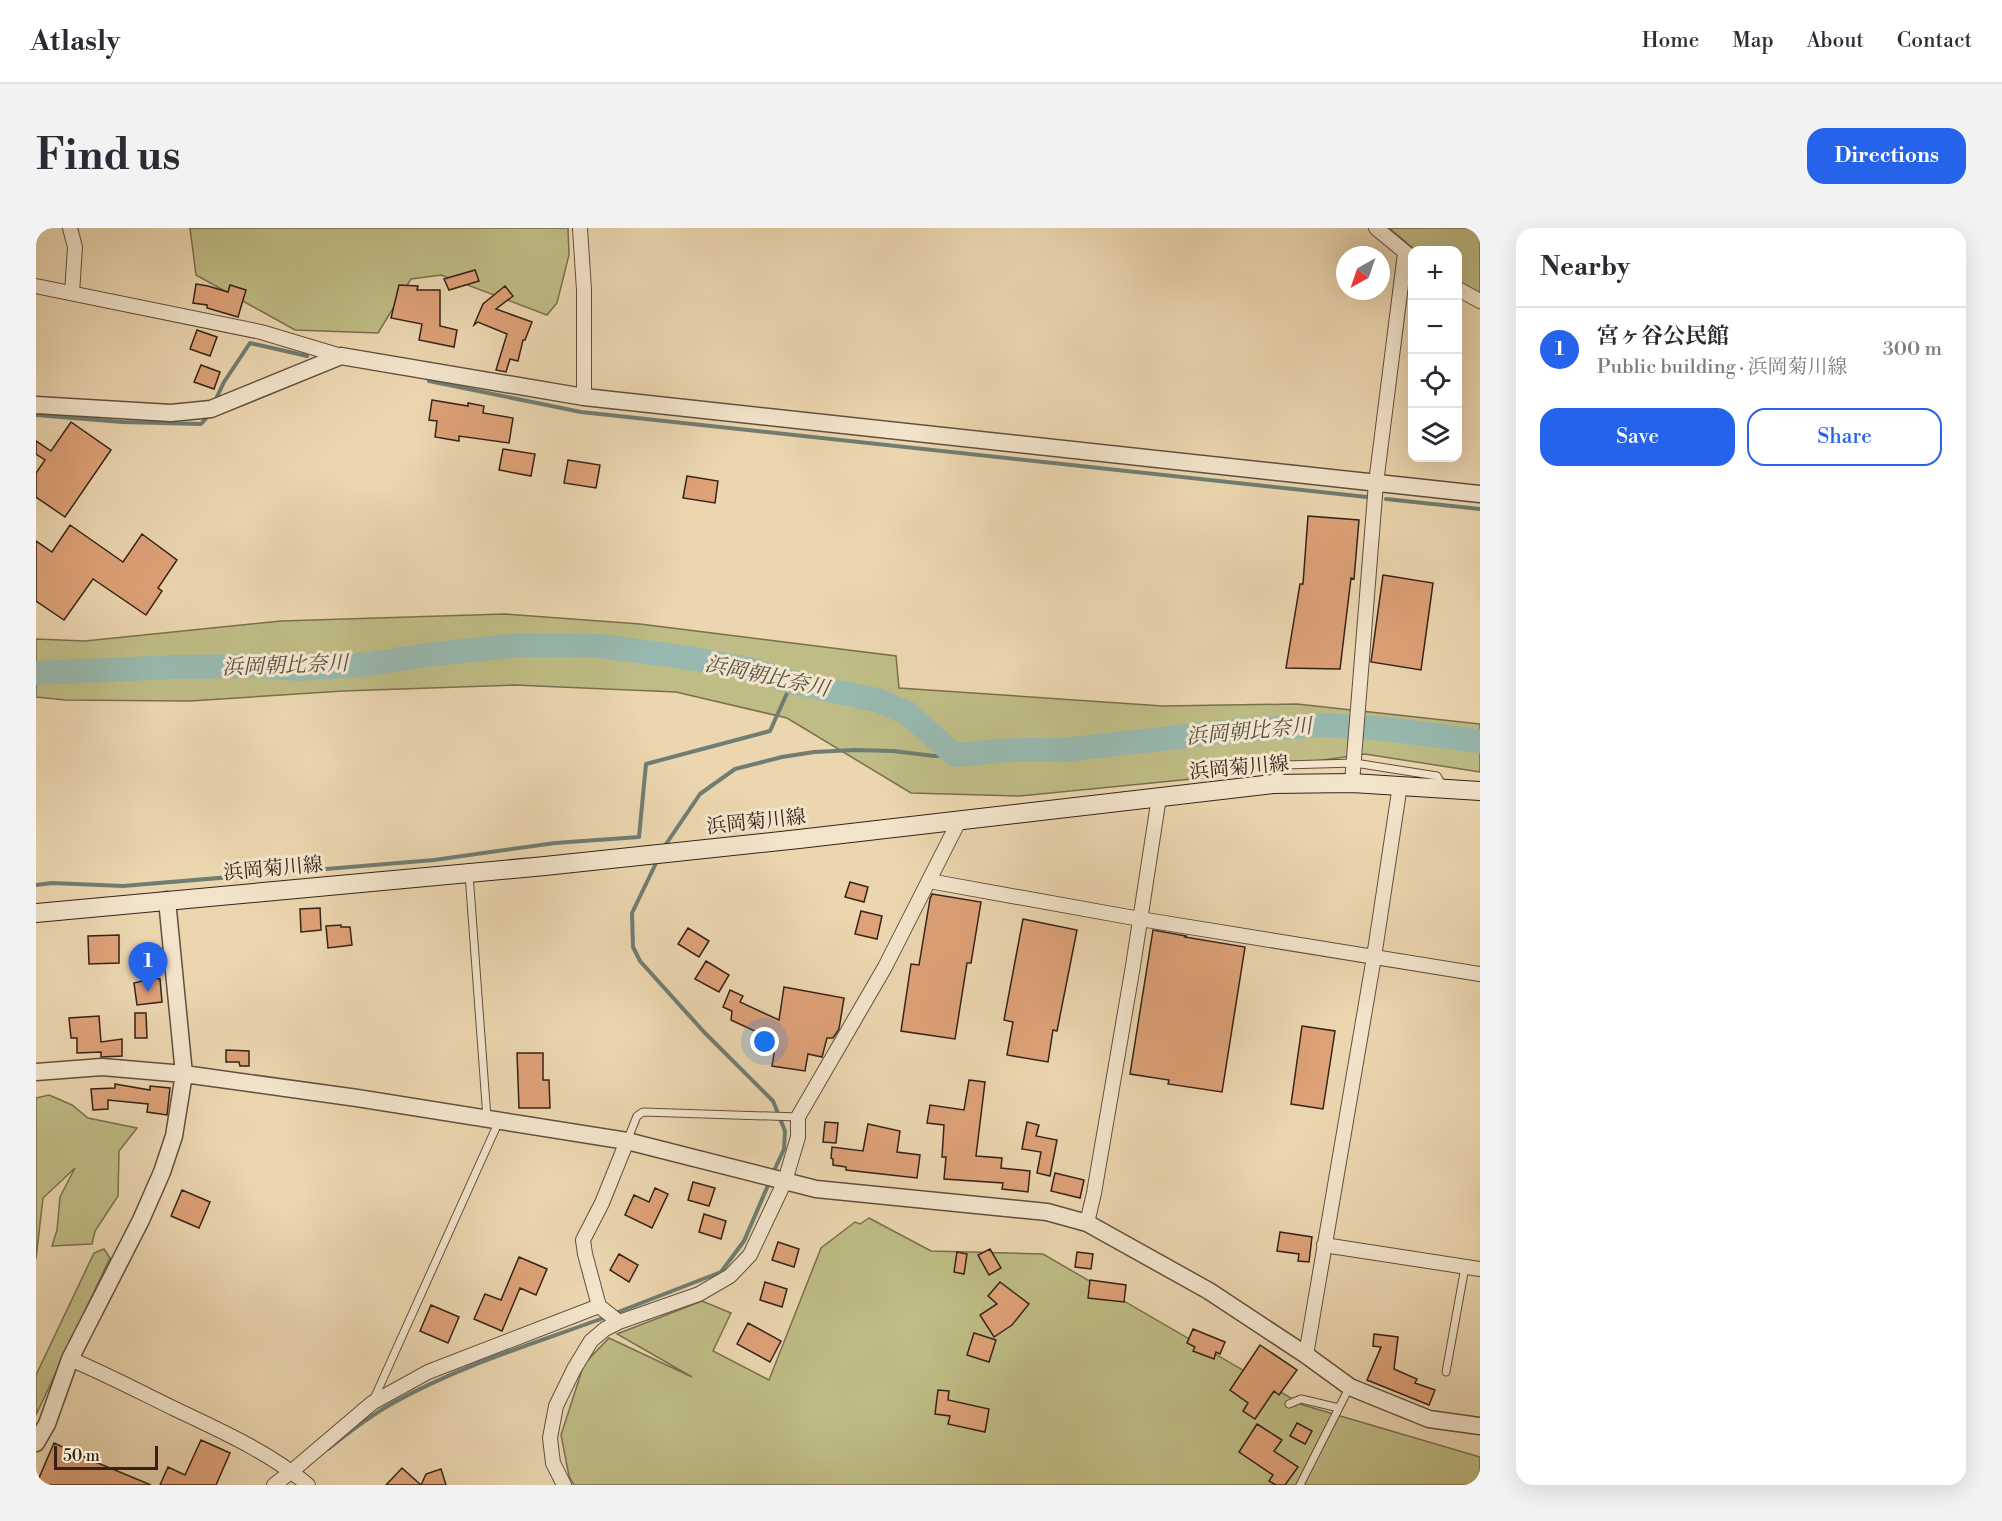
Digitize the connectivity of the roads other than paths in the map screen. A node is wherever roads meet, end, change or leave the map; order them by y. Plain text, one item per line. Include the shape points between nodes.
1 (70, 228) edge
2 (580, 228) edge
3 (1376, 228) edge
4 (1408, 255) edge
5 (1408, 263) edge
6 (36, 286) edge
7 (1462, 291) edge
8 (72, 293) junction
9 (1480, 301) edge
10 (341, 356) junction
11 (584, 397) junction
12 (36, 405) edge
13 (1376, 483) junction
14 (1480, 494) edge
15 (1355, 763) junction
16 (1352, 783) junction
17 (1273, 784) junction
18 (1400, 785) junction
19 (1444, 788) junction
20 (1480, 791) edge
21 (1159, 797) junction
22 (959, 821) junction
23 (469, 873) junction
24 (929, 881) junction
25 (167, 900) junction
26 (36, 913) edge
27 (1140, 919) junction
28 (1374, 957) junction
29 (1480, 974) edge
30 (36, 1072) edge
31 (184, 1074) junction
32 (798, 1116) junction
33 (493, 1121) junction
34 (627, 1141) junction
35 (785, 1181) junction
36 (1087, 1223) junction
37 (1324, 1245) junction
38 (1465, 1267) junction
39 (1480, 1269) edge
40 (599, 1306) junction
41 (618, 1322) junction
42 (1306, 1355) junction
43 (70, 1359) junction
44 (1446, 1372) dead end
45 (1350, 1387) junction
46 (372, 1403) junction
47 (1289, 1404) dead end
48 (1339, 1408) junction
49 (1480, 1426) edge
50 (36, 1443) edge
51 (292, 1471) junction
52 (274, 1485) edge
53 (308, 1485) edge
54 (564, 1485) edge
55 (1300, 1485) edge

1 - 8 street via 75,247
2 - 11 street
3 - 4 street
5 - 13 street
6 - 8 street
7 - 9 street
8 - 10 street via 261,332
10 - 11 street
10 - 12 street via 212,409 171,413
11 - 13 street
13 - 14 street
13 - 15 street
15 - 16 street
15 - 17 lane via 1284,765
15 - 19 lane via 1437,776
16 - 17 main road, 浜岡菊川線
16 - 18 main road, 浜岡菊川線
17 - 21 main road, 浜岡菊川線
18 - 19 main road, 浜岡菊川線
18 - 28 street
19 - 20 main road, 浜岡菊川線
21 - 22 main road, 浜岡菊川線
21 - 27 street
22 - 23 main road, 浜岡菊川線
22 - 24 street
23 - 25 main road, 浜岡菊川線
23 - 33 lane
24 - 27 street
24 - 32 street via 885,967
25 - 26 main road, 浜岡菊川線
25 - 31 street
27 - 28 street
27 - 36 street
28 - 29 street
28 - 37 street
30 - 31 street via 102,1067
31 - 33 street
31 - 43 street via 174,1136 162,1172
32 - 34 lane via 643,1112 637,1116
32 - 35 street via 798,1137
33 - 34 street
33 - 46 lane
34 - 35 street
34 - 40 street via 583,1240
35 - 36 street via 816,1189 1047,1212
35 - 41 street via 750,1255 730,1276 699,1294
36 - 42 street via 1209,1291
37 - 38 street
37 - 42 street
38 - 39 street
38 - 44 lane
40 - 41 street
40 - 46 street via 428,1371
41 - 54 street via 591,1341 556,1406 550,1438 553,1462
42 - 45 street
43 - 50 street via 47,1424
43 - 51 street via 233,1437
45 - 48 lane
45 - 49 street via 1429,1419
46 - 51 street
47 - 48 lane via 1301,1399
48 - 55 lane
51 - 52 street
51 - 53 street

